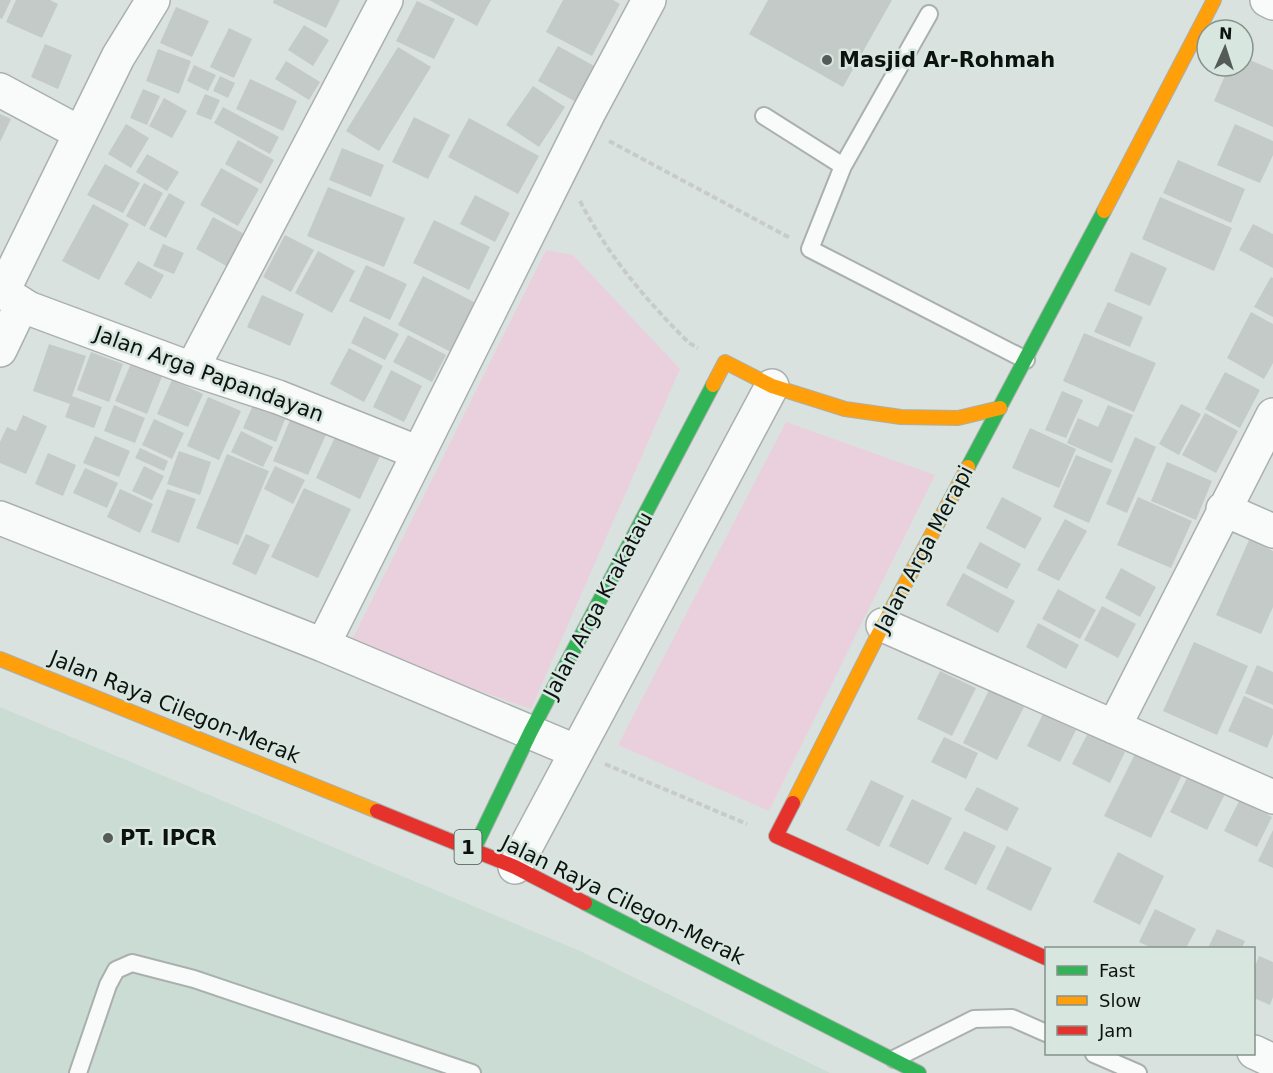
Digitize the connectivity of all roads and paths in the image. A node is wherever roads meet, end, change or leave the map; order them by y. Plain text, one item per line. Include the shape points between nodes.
1 (153, 0) edge
2 (386, 0) edge
3 (649, 0) edge
4 (1214, 0) edge
5 (1267, 0) edge
6 (1273, 3) edge
7 (929, 14) dead end
8 (0, 90) edge
9 (764, 116) dead end
10 (582, 126) junction
11 (80, 133) junction
12 (843, 166) junction
13 (562, 167) junction
14 (810, 249) junction
15 (8, 295) edge
16 (0, 350) edge
17 (1026, 360) junction
18 (725, 362) junction
19 (192, 369) junction
20 (772, 386) junction
21 (1000, 408) junction
22 (1273, 415) edge
23 (420, 453) junction
24 (1223, 509) junction
25 (0, 518) edge
26 (1273, 531) edge
27 (883, 625) junction
28 (322, 645) junction
29 (0, 659) edge
30 (1114, 727) junction
31 (531, 731) junction
32 (575, 751) junction
33 (1273, 797) edge
34 (776, 836) junction
35 (474, 849) junction
36 (515, 867) junction
37 (1045, 957) edge
38 (1045, 1032) edge
39 (1255, 1052) edge
40 (1098, 1055) edge
41 (894, 1059) junction
42 (1273, 1061) edge
43 (78, 1073) edge
44 (472, 1073) edge
45 (919, 1073) edge
46 (1138, 1073) edge

1 - 11 street via 118,57
2 - 19 street
3 - 10 street
4 - 17 main road, Jalan Arga Merapi
5 - 6 street
7 - 12 lane
8 - 11 street
9 - 12 lane
10 - 13 street
10 - 14 path
11 - 15 street
12 - 14 lane
13 - 18 path via 599,238 647,300 689,343
13 - 23 street
14 - 17 lane
15 - 16 street
15 - 19 street, Jalan Arga Papandayan
17 - 21 main road, Jalan Arga Merapi
18 - 20 main road
18 - 31 main road, Jalan Arga Krakatau
19 - 23 street, Jalan Arga Papandayan via 278,397
20 - 21 main road via 845,409 900,417 958,418
20 - 32 street
21 - 27 main road, Jalan Arga Merapi
22 - 24 street
23 - 28 street
24 - 26 street
24 - 30 street
25 - 28 street
27 - 30 street
27 - 34 main road, Jalan Arga Merapi
28 - 31 street
29 - 35 main road, Jalan Raya Cilegon-Merak / 1
30 - 33 street
31 - 32 street
31 - 35 main road, Jalan Arga Krakatau
32 - 34 path
32 - 36 street
34 - 37 main road
35 - 36 main road, Jalan Raya Cilegon-Merak / 1
36 - 41 main road, Jalan Raya Cilegon-Merak / 1
38 - 41 lane via 1012,1018 974,1019
39 - 42 street
40 - 46 lane
41 - 45 main road, Jalan Raya Cilegon-Merak / 1
43 - 44 lane via 108,985 116,970 132,963

